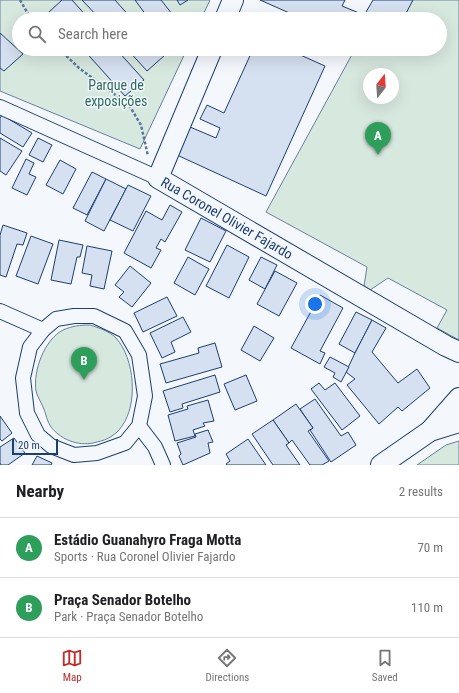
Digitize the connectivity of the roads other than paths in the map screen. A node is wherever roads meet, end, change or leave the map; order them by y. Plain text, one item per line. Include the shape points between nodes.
1 (233, 0) edge
2 (228, 12) edge
3 (209, 56) edge
4 (0, 107) edge
5 (158, 178) junction
6 (0, 311) edge
7 (43, 330) junction
8 (452, 349) edge
9 (459, 364) edge
10 (459, 398) edge
11 (459, 422) edge
12 (139, 426) junction
13 (430, 431) junction
14 (163, 465) edge
15 (381, 465) edge

1 - 2 street
3 - 5 street
4 - 5 street, Rua Coronel Olivier Fajardo
5 - 8 street, Rua Coronel Olivier Fajardo
6 - 7 street
7 - 12 street via 56,319 94,316 125,331 139,356 145,396
7 - 12 street via 30,347 23,378 27,413 38,435 51,446 74,455 97,453 125,443
8 - 9 street, Rua Coronel Olivier Fajardo
10 - 13 street
11 - 13 street
12 - 14 street via 155,446
13 - 15 street

